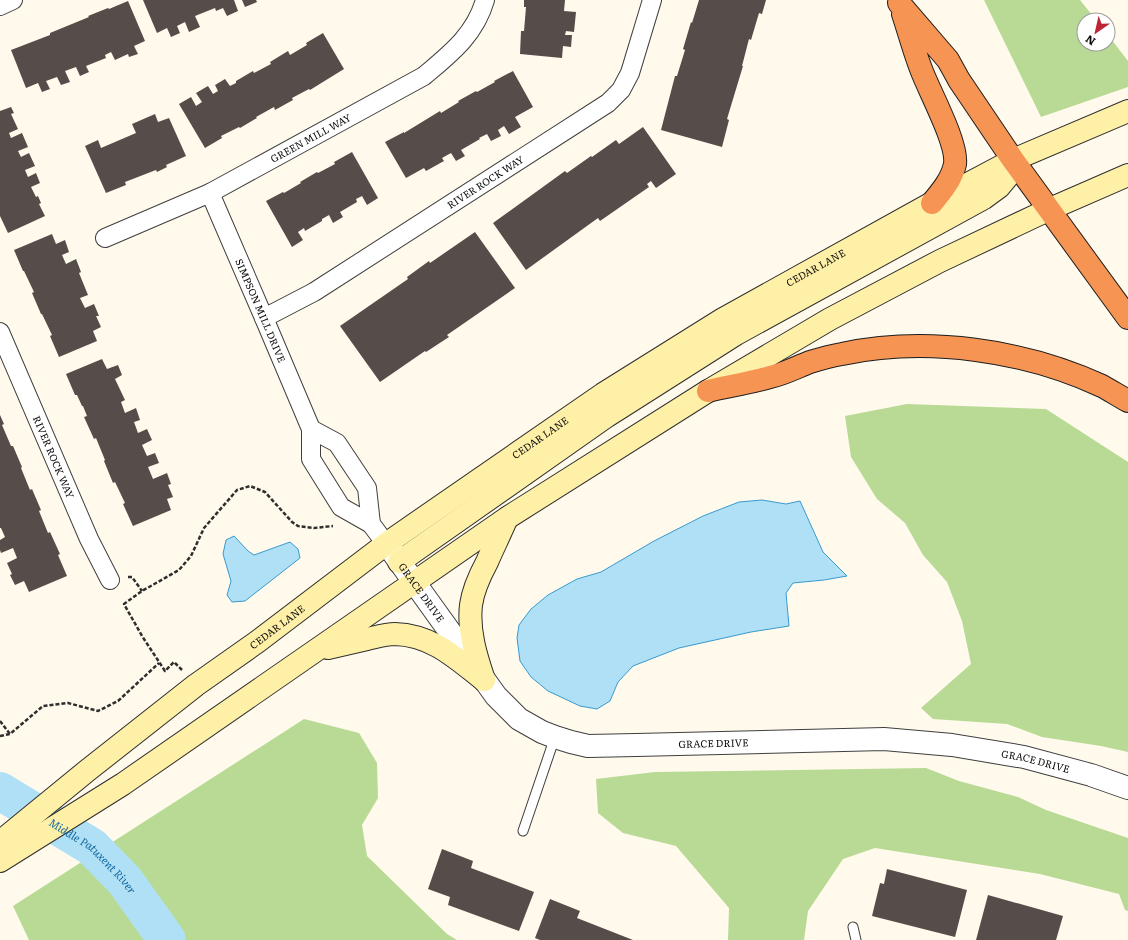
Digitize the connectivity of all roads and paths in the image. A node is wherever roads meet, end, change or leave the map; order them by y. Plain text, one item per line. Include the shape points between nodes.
1 (13, 0) edge
2 (485, 0) edge
3 (652, 0) edge
4 (899, 1) edge
5 (0, 6) edge
6 (1128, 111) edge
7 (1013, 160) junction
8 (1128, 175) edge
9 (210, 193) junction
10 (932, 203) junction
11 (1050, 209) junction
12 (106, 238) dead end
13 (264, 318) junction
14 (1128, 318) edge
15 (0, 332) edge
16 (708, 391) junction
17 (1128, 401) edge
18 (311, 429) junction
19 (507, 518) junction
20 (371, 524) junction
21 (386, 544) junction
22 (399, 562) junction
23 (110, 580) dead end
24 (415, 583) junction
25 (316, 650) junction
26 (484, 680) junction
27 (0, 721) edge
28 (10, 734) junction
29 (0, 736) edge
30 (555, 737) junction
31 (1128, 788) edge
32 (523, 831) dead end
33 (0, 842) edge
34 (0, 861) edge
35 (853, 927) dead end
36 (856, 940) edge

1 - 5 street
2 - 9 street, GREEN MILL WAY via 470,32 452,53 424,76
3 - 13 street, RIVER ROCK WAY via 630,73 621,90 608,103 314,292
4 - 7 highway via 948,60
4 - 10 highway via 921,69 954,155 949,182
6 - 7 main road, CEDAR LANE
7 - 10 main road, CEDAR LANE
7 - 11 highway
7 - 22 main road via 1009,175 999,187 984,198 736,334 607,416
8 - 11 main road
9 - 12 street, GREEN MILL WAY
9 - 13 street, SIMPSON MILL DRIVE
10 - 21 main road, CEDAR LANE via 723,320 603,394
11 - 14 highway
11 - 16 main road via 940,261 830,319
13 - 18 street, SIMPSON MILL DRIVE
15 - 23 street, RIVER ROCK WAY via 89,539
16 - 17 highway via 771,377 811,362 843,354 883,348 928,346 967,348 1018,357 1059,369
16 - 19 main road
18 - 20 street via 337,443 367,488
18 - 20 street, SIMPSON MILL DRIVE via 311,459 341,507
19 - 24 main road
19 - 26 main road via 482,572 471,605 471,630 475,654
20 - 21 street, SIMPSON MILL DRIVE
20 - 28 path via 314,528 298,526 265,492 250,486 238,490 204,528 191,556 179,570 142,590 124,604 159,662 118,701 98,711 68,703 43,706
21 - 22 street, GRACE DRIVE
21 - 33 main road, CEDAR LANE via 196,685
22 - 24 street, GRACE DRIVE
24 - 25 main road
24 - 26 street, GRACE DRIVE
25 - 26 main road via 380,636 411,636 431,642
25 - 34 main road via 123,784
26 - 30 street, GRACE DRIVE via 519,719
27 - 28 path
28 - 29 path
30 - 31 street, GRACE DRIVE via 588,746 884,739 952,744 1024,757
30 - 32 lane
35 - 36 lane

